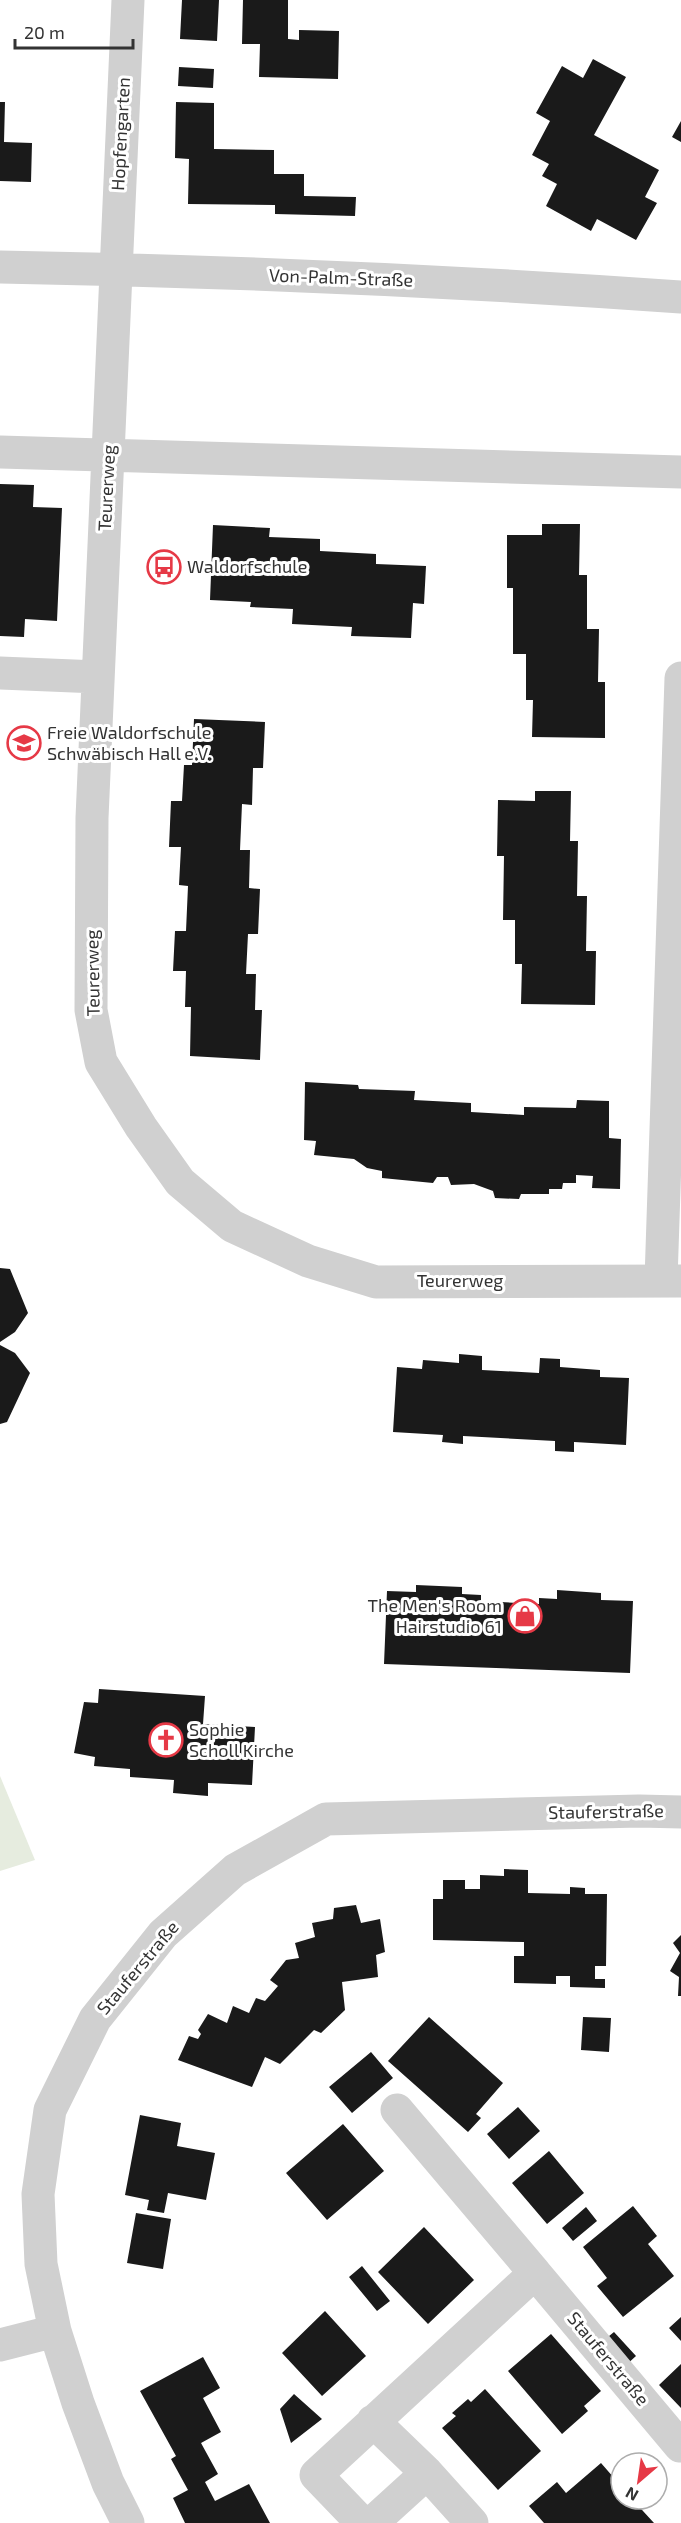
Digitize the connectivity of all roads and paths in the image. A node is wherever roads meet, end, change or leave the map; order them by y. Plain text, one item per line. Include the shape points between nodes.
1 (128, 0) edge
2 (0, 267) edge
3 (115, 269) junction
4 (681, 297) edge
5 (0, 452) edge
6 (108, 457) junction
7 (681, 472) edge
8 (0, 673) edge
9 (98, 677) junction
10 (681, 678) edge
11 (671, 1281) edge
12 (681, 1812) edge
13 (397, 2110) dead end
14 (535, 2273) junction
15 (55, 2331) junction
16 (0, 2345) edge
17 (373, 2421) junction
18 (680, 2446) edge
19 (427, 2473) junction
20 (128, 2523) edge
21 (362, 2523) edge
22 (372, 2523) edge
23 (472, 2523) edge

1 - 3 street, Hopfengarten
2 - 3 street, Von-Palm-Straße
3 - 4 street, Von-Palm-Straße via 547,287
3 - 6 street, Teurerweg
5 - 6 street
6 - 7 street
6 - 9 street, Teurerweg
8 - 9 street
9 - 11 street, Teurerweg via 92,818 91,1010 101,1062 180,1182 232,1226 308,1261 376,1282
10 - 11 street, Teurerweg
12 - 15 street, Stauferstraße via 326,1819 234,1870 163,1934 95,2019 50,2110 38,2194 41,2264
13 - 14 street, Stauferstraße
14 - 17 street
14 - 18 street, Stauferstraße
15 - 16 street
15 - 20 street, Stauferstraße via 100,2463
17 - 19 street
17 - 21 street via 316,2475
19 - 22 street
19 - 23 street

